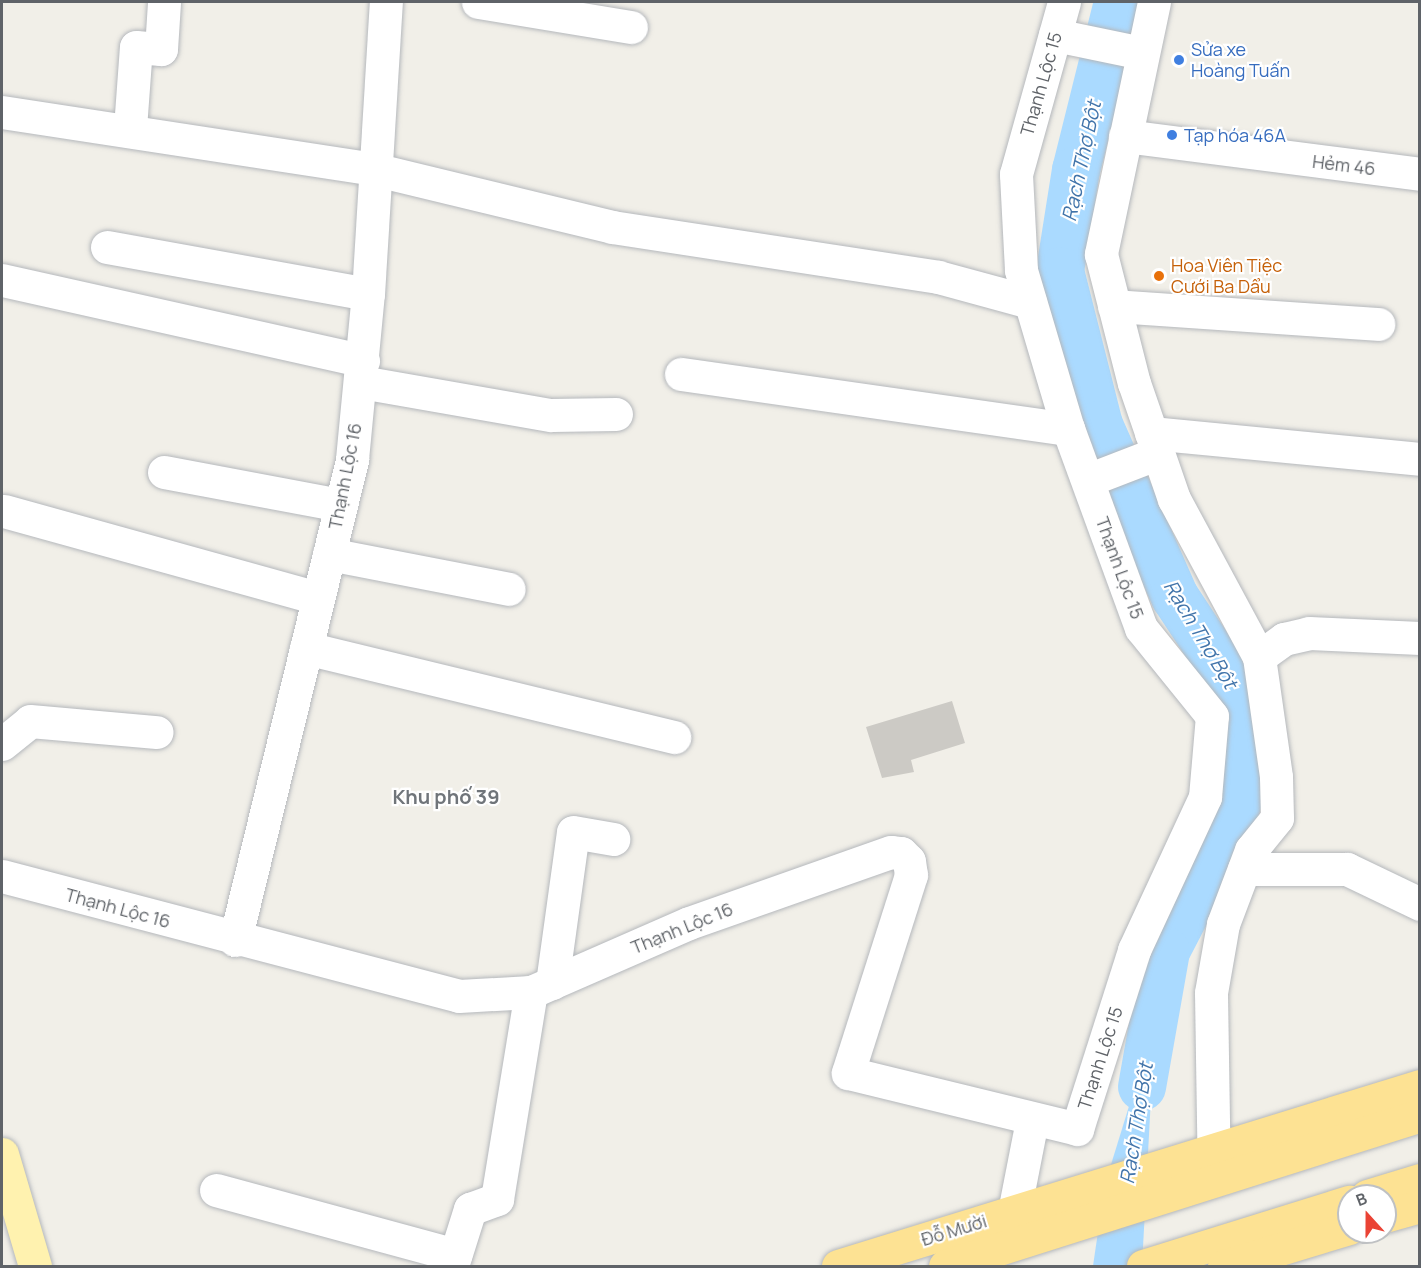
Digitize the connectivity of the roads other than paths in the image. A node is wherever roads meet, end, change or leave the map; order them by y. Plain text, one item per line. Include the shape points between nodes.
1 (164, 2) edge
2 (386, 2) edge
3 (478, 2) edge
4 (1059, 2) edge
5 (1154, 2) edge
6 (632, 27) dead end
7 (1055, 35) junction
8 (1142, 53) junction
9 (2, 112) edge
10 (130, 128) junction
11 (1125, 136) junction
12 (373, 170) junction
13 (1419, 174) edge
14 (107, 248) dead end
15 (2, 280) edge
16 (368, 294) junction
17 (1030, 302) junction
18 (1114, 306) junction
19 (1378, 324) dead end
20 (362, 372) junction
21 (681, 374) dead end
22 (616, 414) dead end
23 (1068, 429) junction
24 (1155, 443) junction
25 (1419, 459) edge
26 (164, 472) dead end
27 (1088, 480) junction
28 (341, 504) junction
29 (4, 511) dead end
30 (329, 554) junction
31 (508, 588) dead end
32 (318, 598) junction
33 (1419, 638) edge
34 (306, 648) junction
35 (1259, 657) junction
36 (157, 732) dead end
37 (674, 737) dead end
38 (2, 744) edge
39 (613, 839) dead end
40 (1244, 869) junction
41 (2, 876) edge
42 (1419, 904) edge
43 (235, 940) junction
44 (542, 987) junction
45 (848, 1073) joint
46 (1419, 1086) edge
47 (1419, 1115) edge
48 (1032, 1119) junction
49 (2, 1154) edge
50 (1209, 1163) junction
51 (1419, 1180) edge
52 (1397, 1187) edge
53 (216, 1190) dead end
54 (1419, 1206) edge
55 (1337, 1208) edge
56 (1014, 1212) junction
57 (1397, 1212) edge
58 (1337, 1231) edge
59 (1232, 1259) edge
60 (453, 1261) edge
61 (35, 1266) edge
62 (838, 1266) edge
63 (945, 1266) edge
64 (1143, 1266) edge

1 - 10 street via 161,49 135,47
2 - 12 street, Thạnh Lộc 16
3 - 6 street
4 - 7 street, Thạnh Lộc 15
5 - 8 street
7 - 8 street
7 - 17 street, Thạnh Lộc 15 via 1016,174 1021,270
8 - 11 street
9 - 10 street
10 - 12 street
11 - 13 street, Hẻm 46
11 - 18 street via 1101,254
12 - 16 street, Thạnh Lộc 16
12 - 17 street via 612,227 939,277
14 - 16 street
15 - 20 street
16 - 20 street, Thạnh Lộc 16
17 - 23 street, Thạnh Lộc 15
18 - 19 street
18 - 24 street
20 - 22 street via 551,415
20 - 28 street, Thạnh Lộc 16
21 - 23 street
23 - 27 street, Thạnh Lộc 15
24 - 25 street
24 - 27 street
24 - 35 street via 1174,499
26 - 28 street
27 - 48 street, Thạnh Lộc 15 via 1141,628 1212,716 1205,797 1134,950 1077,1129
28 - 30 street, Thạnh Lộc 16
29 - 32 street
30 - 31 street
30 - 32 street, Thạnh Lộc 16
32 - 34 street, Thạnh Lộc 16
33 - 35 street via 1309,633 1284,639
34 - 37 street
34 - 43 street, Thạnh Lộc 16
35 - 40 street via 1276,777 1277,818 1251,850
36 - 38 street via 30,721
39 - 44 street via 573,832
40 - 42 street via 1347,869
40 - 50 street via 1223,924 1211,993
41 - 43 street, Thạnh Lộc 16
43 - 44 street, Thạnh Lộc 16 via 459,996
44 - 45 street, Thạnh Lộc 16 via 689,923 891,852 901,853 909,861 911,875
44 - 60 street via 497,1199 470,1209
45 - 48 street, Thạnh Lộc 15
46 - 50 highway
47 - 50 highway
48 - 56 street
49 - 61 main road
50 - 56 highway, Đỗ Mười
50 - 63 highway, Đỗ Mười via 1044,1236
51 - 52 highway
53 - 60 street
54 - 57 highway
55 - 59 highway
56 - 62 highway, Đỗ Mười
58 - 59 highway
59 - 64 highway

